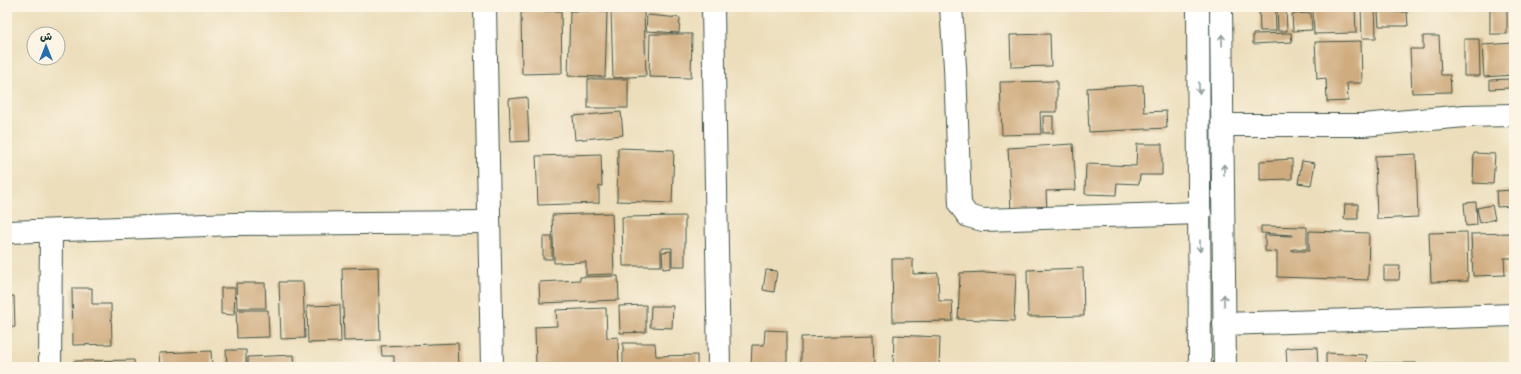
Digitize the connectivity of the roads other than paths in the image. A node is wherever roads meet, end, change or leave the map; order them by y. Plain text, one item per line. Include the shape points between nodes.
1 (485, 7) edge
2 (713, 7) edge
3 (951, 7) edge
4 (1198, 7) edge
5 (1221, 7) edge
6 (1514, 115) edge
7 (1223, 125) junction
8 (1200, 213) junction
9 (488, 222) junction
10 (7, 232) edge
11 (51, 232) junction
12 (1514, 315) edge
13 (1224, 324) junction
14 (50, 367) edge
15 (492, 367) edge
16 (719, 367) edge
17 (1200, 367) edge
18 (1225, 367) edge

1 - 9 street
2 - 16 street
3 - 8 street via 960,205 968,216 983,220
4 -> 8 street
7 -> 5 street
6 - 7 street via 1465,116 1363,125
13 -> 7 street
8 -> 17 street
9 - 11 street via 234,224
9 - 15 street
10 - 11 street
11 - 14 street
12 - 13 street
13 - 18 street

